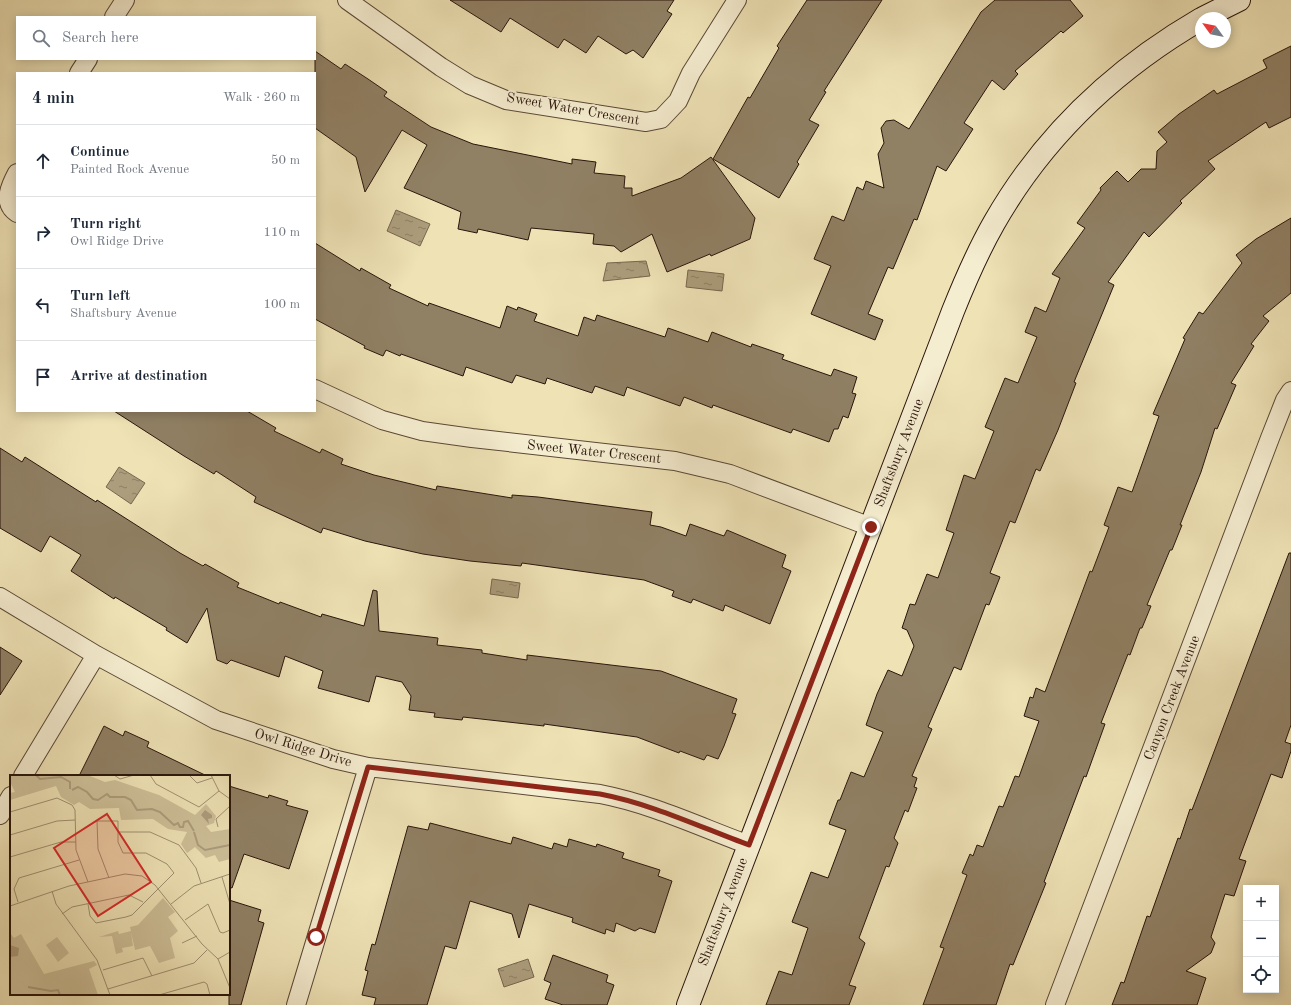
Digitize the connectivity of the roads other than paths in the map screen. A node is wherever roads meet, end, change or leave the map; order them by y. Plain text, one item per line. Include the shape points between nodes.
1 (125, 0) edge
2 (347, 0) edge
3 (736, 0) edge
4 (1239, 0) edge
5 (1216, 12) edge
6 (115, 16) edge
7 (1195, 23) edge
8 (87, 60) edge
9 (80, 72) edge
10 (16, 175) edge
11 (16, 212) edge
12 (316, 389) edge
13 (1291, 391) edge
14 (871, 527) junction
15 (0, 597) edge
16 (96, 655) junction
17 (368, 767) junction
18 (24, 775) edge
19 (10, 798) edge
20 (0, 815) edge
21 (749, 845) junction
22 (296, 1005) edge
23 (688, 1005) edge
24 (1055, 1005) edge

1 - 6 street
2 - 3 street, Sweet Water Crescent via 441,67 470,85 506,100 646,122 661,119 678,102 691,74
4 - 5 street, Shaftsbury Avenue
7 - 14 street, Shaftsbury Avenue via 1138,60 1091,100 1052,140 1008,200 979,252 955,304
8 - 9 street
10 - 11 street via 10,186 8,199 12,210
12 - 14 street, Sweet Water Crescent via 382,420 422,431 675,461 707,468 730,474
13 - 24 street, Canyon Creek Avenue via 1270,438
14 - 21 street, Shaftsbury Avenue
15 - 16 street, Owl Ridge Drive
16 - 17 street, Owl Ridge Drive via 216,720 333,759
16 - 18 street
17 - 21 street, Owl Ridge Drive via 622,798
17 - 22 street
19 - 20 street
21 - 23 street, Shaftsbury Avenue

